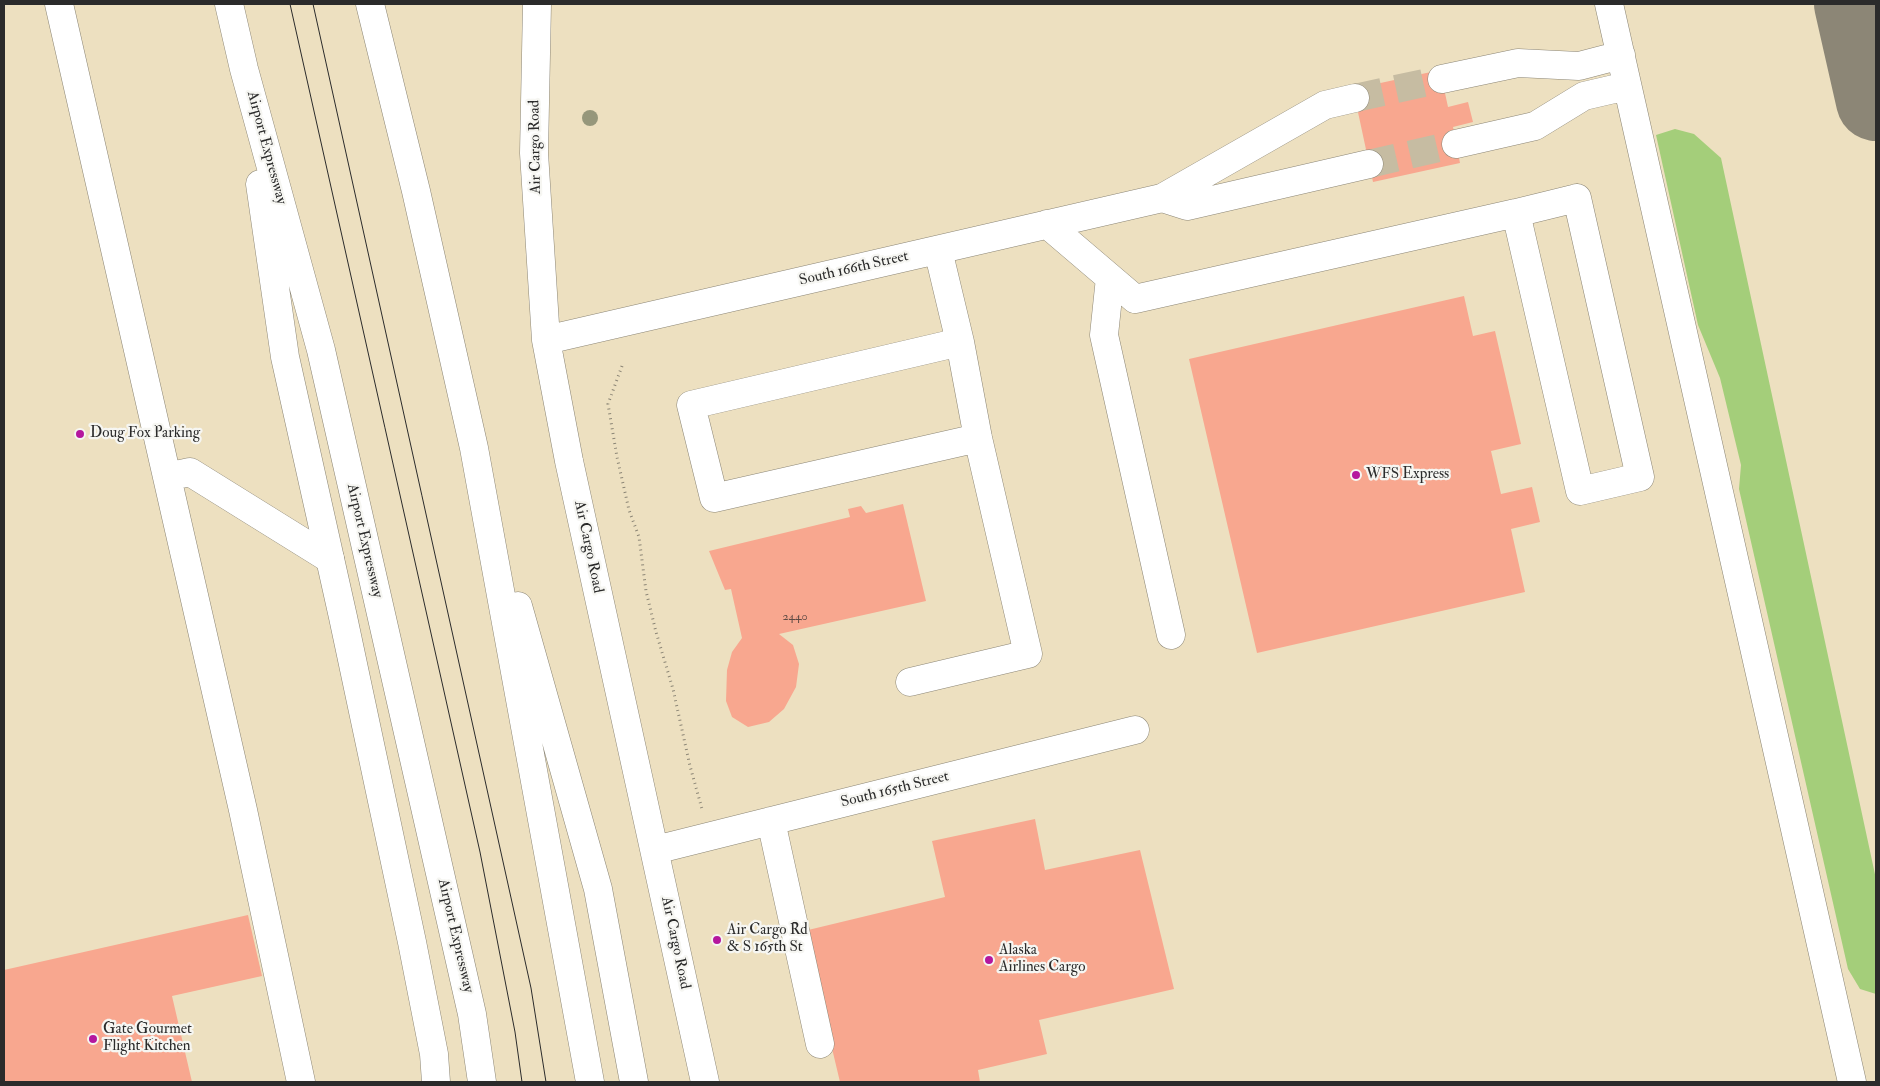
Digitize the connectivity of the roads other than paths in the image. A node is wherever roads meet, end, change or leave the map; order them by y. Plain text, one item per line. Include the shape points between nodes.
1 (59, 4) edge
2 (229, 4) edge
3 (370, 4) edge
4 (537, 4) edge
5 (1609, 4) edge
6 (1621, 55) junction
7 (244, 69) junction
8 (1442, 79) tunnel mouth
9 (1627, 86) junction
10 (1355, 98) tunnel mouth
11 (1456, 144) tunnel mouth
12 (1369, 164) tunnel mouth
13 (1162, 198) junction
14 (1516, 214) junction
15 (1047, 224) junction
16 (938, 250) junction
17 (1110, 278) junction
18 (546, 340) junction
19 (960, 342) junction
20 (978, 438) junction
21 (474, 448) junction
22 (167, 477) junction
23 (330, 559) junction
24 (1171, 635) dead end
25 (910, 682) dead end
26 (1135, 730) dead end
27 (771, 821) junction
28 (655, 850) junction
29 (820, 1044) dead end
30 (301, 1082) edge
31 (436, 1082) edge
32 (482, 1082) edge
33 (590, 1082) edge
34 (634, 1082) edge
35 (705, 1082) edge
36 (1852, 1082) edge

1 - 22 main road
2 - 7 main road, Airport Expressway
3 - 21 main road
4 - 18 main road, Air Cargo Road via 534,153
5 - 6 main road
6 - 8 main road via 1579,66 1518,63
6 - 9 main road
7 - 23 main road via 285,357
7 - 32 main road, Airport Expressway via 321,350 472,1014
9 - 11 main road via 1584,96 1535,126
9 - 36 main road
10 - 13 main road via 1324,105
12 - 13 main road via 1187,206
13 - 15 main road, South 166th Street
14 - 14 main road via 1577,198 1640,477 1580,491
14 - 17 main road via 1135,298
15 - 16 main road, South 166th Street
15 - 17 main road
16 - 18 main road, South 166th Street
16 - 19 main road
17 - 24 main road via 1104,335
18 - 28 main road, Air Cargo Road via 569,461
19 - 20 main road
19 - 20 main road via 691,405 714,498
20 - 25 main road via 1028,654
21 - 33 main road
21 - 34 main road via 598,889
22 - 23 main road via 190,472
22 - 30 main road
23 - 31 main road via 413,950 434,1054
26 - 27 main road, South 165th Street
27 - 28 main road, South 165th Street
27 - 29 main road
28 - 35 main road, Air Cargo Road

